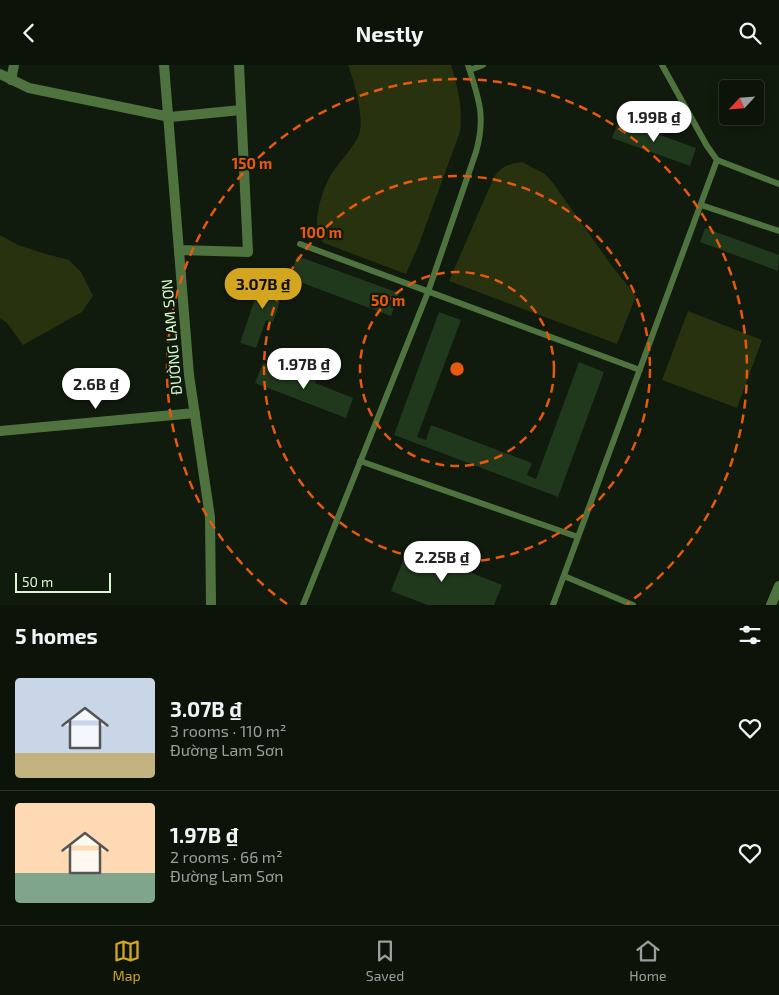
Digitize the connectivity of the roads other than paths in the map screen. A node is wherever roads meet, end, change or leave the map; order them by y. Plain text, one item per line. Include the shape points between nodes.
1 (14, 65) edge
2 (164, 65) edge
3 (239, 65) edge
4 (483, 65) edge
5 (662, 65) edge
6 (469, 67) edge
7 (0, 74) edge
8 (11, 80) junction
9 (241, 110) junction
10 (170, 117) junction
11 (717, 160) junction
12 (779, 184) edge
13 (701, 205) junction
14 (779, 231) edge
15 (300, 244) dead end
16 (179, 251) junction
17 (428, 292) junction
18 (640, 370) junction
19 (195, 413) junction
20 (0, 431) edge
21 (360, 461) junction
22 (578, 537) junction
23 (564, 576) junction
24 (779, 587) edge
25 (211, 605) edge
26 (303, 605) edge
27 (553, 605) edge
28 (633, 605) edge
29 (771, 605) edge

1 - 8 street
2 - 10 street, ĐƯỜNG LAM SƠN
3 - 9 street
4 - 6 lane
5 - 11 lane
6 - 17 lane via 482,120 480,139
7 - 8 street
8 - 10 street via 29,88
9 - 10 street
9 - 16 street via 248,252
10 - 16 street, ĐƯỜNG LAM SƠN
11 - 12 lane
11 - 13 lane
13 - 14 lane
13 - 18 lane
15 - 17 lane
16 - 19 street, ĐƯỜNG LAM SƠN
17 - 18 lane
17 - 21 lane
18 - 22 lane
19 - 20 street
19 - 25 street, ĐƯỜNG LAM SƠN via 210,517
21 - 22 lane
21 - 26 lane
22 - 23 lane
23 - 27 lane
23 - 28 lane
24 - 29 street

